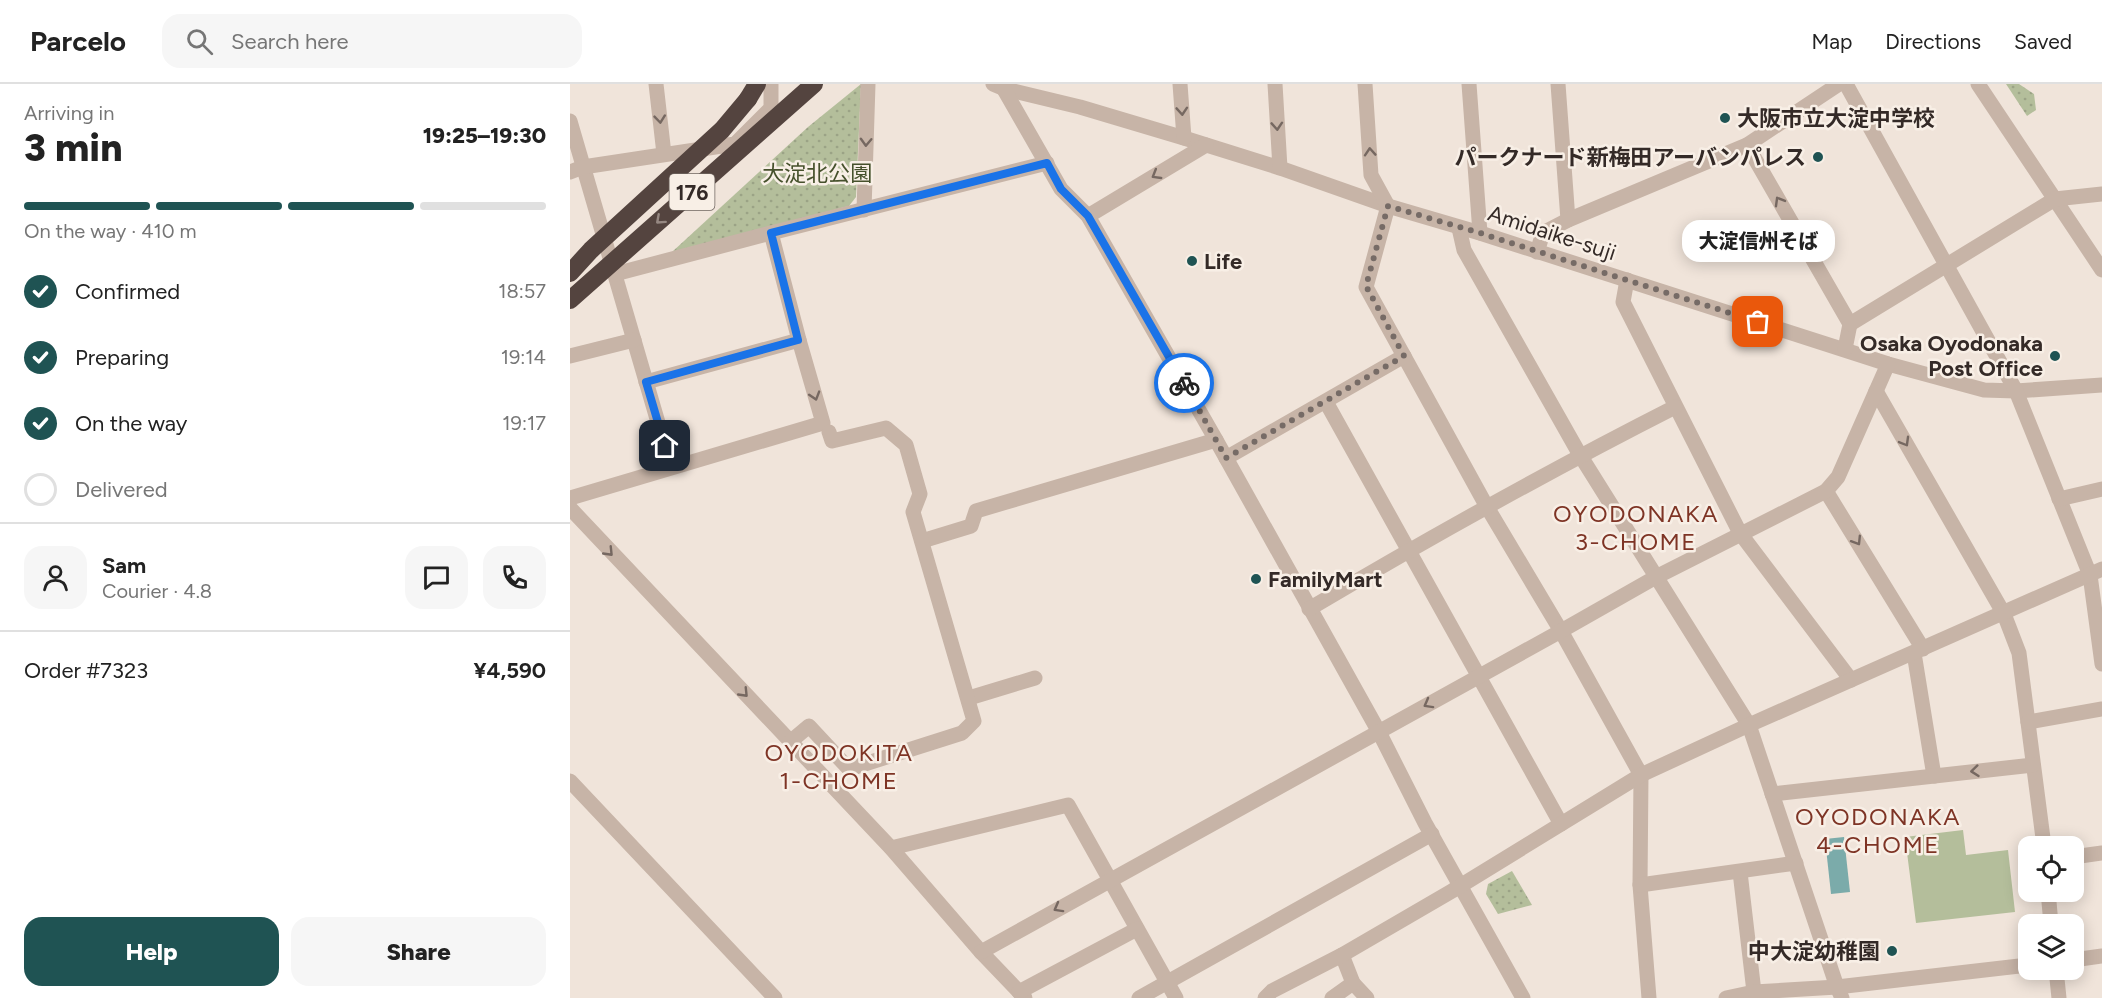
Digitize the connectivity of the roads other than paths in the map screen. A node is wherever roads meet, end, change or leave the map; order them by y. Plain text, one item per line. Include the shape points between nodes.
1 (656, 84) edge
2 (771, 84) edge
3 (814, 84) edge
4 (868, 84) edge
5 (1180, 84) edge
6 (1275, 84) edge
7 (1365, 84) edge
8 (1469, 84) edge
9 (1558, 84) edge
10 (1839, 84) edge
11 (1846, 84) edge
12 (1978, 84) edge
13 (1001, 85) edge
14 (752, 92) edge
15 (570, 121) edge
16 (1184, 138) junction
17 (1206, 145) junction
18 (1747, 145) junction
19 (664, 153) junction
20 (1047, 163) junction
21 (1280, 168) junction
22 (577, 169) edge
23 (2102, 194) edge
24 (2055, 199) junction
25 (1388, 206) junction
26 (864, 210) junction
27 (1088, 216) junction
28 (1568, 220) junction
29 (1459, 228) junction
30 (771, 233) junction
31 (1480, 233) junction
32 (1537, 252) junction
33 (1947, 265) junction
34 (2102, 270) edge
35 (570, 273) edge
36 (615, 274) junction
37 (1627, 280) junction
38 (570, 300) edge
39 (1850, 324) junction
40 (634, 340) junction
41 (798, 340) junction
42 (1845, 349) junction
43 (570, 356) edge
44 (1404, 356) junction
45 (1888, 364) junction
46 (646, 382) junction
47 (2102, 385) edge
48 (1876, 391) junction
49 (2016, 391) junction
50 (1326, 402) junction
51 (1675, 407) junction
52 (829, 432) dead end
53 (1216, 440) junction
54 (1580, 455) junction
55 (1226, 458) junction
56 (671, 467) junction
57 (2102, 489) edge
58 (1826, 492) junction
59 (570, 498) edge
60 (2059, 499) junction
61 (1487, 507) junction
62 (570, 508) edge
63 (1740, 534) junction
64 (922, 541) junction
65 (1409, 550) junction
66 (2096, 572) edge
67 (1656, 577) junction
68 (1310, 609) junction
69 (2004, 614) junction
70 (1561, 631) junction
71 (1919, 651) junction
72 (2102, 664) edge
73 (1478, 676) junction
74 (1035, 678) dead end
75 (1851, 680) junction
76 (969, 698) junction
77 (2102, 709) edge
78 (2028, 722) junction
79 (1749, 725) junction
80 (1379, 732) junction
81 (790, 742) junction
82 (2033, 765) junction
83 (1641, 775) junction
84 (1934, 776) junction
85 (570, 782) edge
86 (1772, 794) junction
87 (1561, 824) junction
88 (1432, 834) junction
89 (2043, 836) edge
90 (891, 848) junction
91 (2102, 853) edge
92 (2084, 855) edge
93 (1796, 863) junction
94 (1740, 872) junction
95 (1110, 880) junction
96 (1640, 885) junction
97 (1461, 886) junction
98 (1137, 930) junction
99 (981, 952) junction
100 (1342, 955) junction
101 (2102, 956) edge
102 (2084, 958) edge
103 (2018, 966) edge
104 (2057, 980) edge
105 (1167, 982) junction
106 (1353, 983) junction
107 (1754, 992) junction
108 (1840, 993) edge
109 (1022, 995) edge
110 (775, 998) edge
111 (1139, 998) edge
112 (1176, 998) edge
113 (1265, 998) edge
114 (1332, 998) edge
115 (1366, 998) edge
116 (1523, 998) edge
117 (1649, 998) edge
118 (1726, 998) edge
119 (2059, 998) edge

1 -> 19 street
2 - 19 street via 771,108 735,144
3 -> 38 highway, 176, bridge
4 -> 26 street
5 -> 16 street
6 -> 21 street
25 -> 7 street via 1371,175
8 - 31 street
9 - 28 street
10 - 18 street
11 - 33 street
12 - 24 street
13 - 16 street, Amidaike-suji
13 - 20 street
14 - 35 highway, bridge via 722,130
15 - 22 street
16 - 17 street, Amidaike-suji
17 - 21 street, Amidaike-suji
17 -> 27 street
18 - 28 street
39 -> 18 street
19 - 22 street
20 - 26 street
20 - 27 street via 1061,189
21 - 25 street, Amidaike-suji
22 - 36 street
23 - 24 street
24 - 33 street
24 - 34 street
25 - 29 street, Amidaike-suji
25 - 44 street via 1366,286
26 - 30 street
27 - 53 street
28 - 32 street via 1543,233
29 - 31 street, Amidaike-suji
29 - 54 street via 1464,250
30 - 36 street
30 - 41 street
31 - 32 street, Amidaike-suji
32 - 37 street, Amidaike-suji
33 - 39 street
33 - 49 street
36 - 40 street
37 - 42 street, Amidaike-suji
37 - 51 street via 1623,302
39 - 42 street
40 - 43 street
40 - 46 street
41 - 46 street
41 -> 56 street via 824,423
42 - 45 street, Amidaike-suji
44 - 50 street
44 - 61 street
45 - 48 street
45 - 49 street, Amidaike-suji via 1984,390
46 - 56 street
47 - 49 street, Amidaike-suji
48 - 58 street via 1838,477
48 -> 69 street
49 - 60 street
50 - 55 street
50 - 65 street
51 - 54 street
51 - 63 street
52 - 64 street via 832,441 886,428 906,446 920,494 913,512
53 - 55 street
53 - 64 street via 976,511 971,526
54 - 61 street
54 - 67 street
55 - 68 street
56 - 59 street
57 - 60 street
58 - 63 street
58 -> 71 street
60 - 66 street
61 - 65 street
61 - 70 street
62 -> 81 street
63 - 67 street
63 - 75 street
64 - 76 street
65 - 68 street
65 - 73 street
66 - 69 street
66 - 72 street
67 - 70 street
67 - 79 street
68 - 80 street
69 - 71 street
69 - 78 street via 2019,653
70 - 73 street
70 - 83 street
71 - 75 street
71 - 84 street
73 -> 80 street
73 - 87 street
74 - 76 street
75 - 79 street
76 - 81 street via 974,721 962,733 849,769 809,726
77 - 78 street
78 - 82 street
79 - 83 street
79 - 86 street
80 - 88 street
80 - 95 street
81 - 90 street
82 -> 84 street
82 - 89 street
83 - 87 street
83 - 96 street
84 - 86 street
85 - 110 street
86 - 93 street
87 - 97 street
88 - 97 street
88 - 105 street
90 - 95 street via 1068,805
90 - 99 street
91 - 92 street
93 - 94 street
93 - 108 street
94 - 96 street
94 - 107 street
95 - 98 street
95 -> 99 street
96 - 117 street
97 - 100 street
97 - 116 street
98 - 105 street
98 - 109 street
99 - 109 street
100 - 106 street
100 - 113 street
101 - 102 street
103 - 108 street
104 - 119 street
105 - 111 street
105 - 112 street
106 - 114 street
106 - 115 street
107 - 108 street
107 - 118 street

